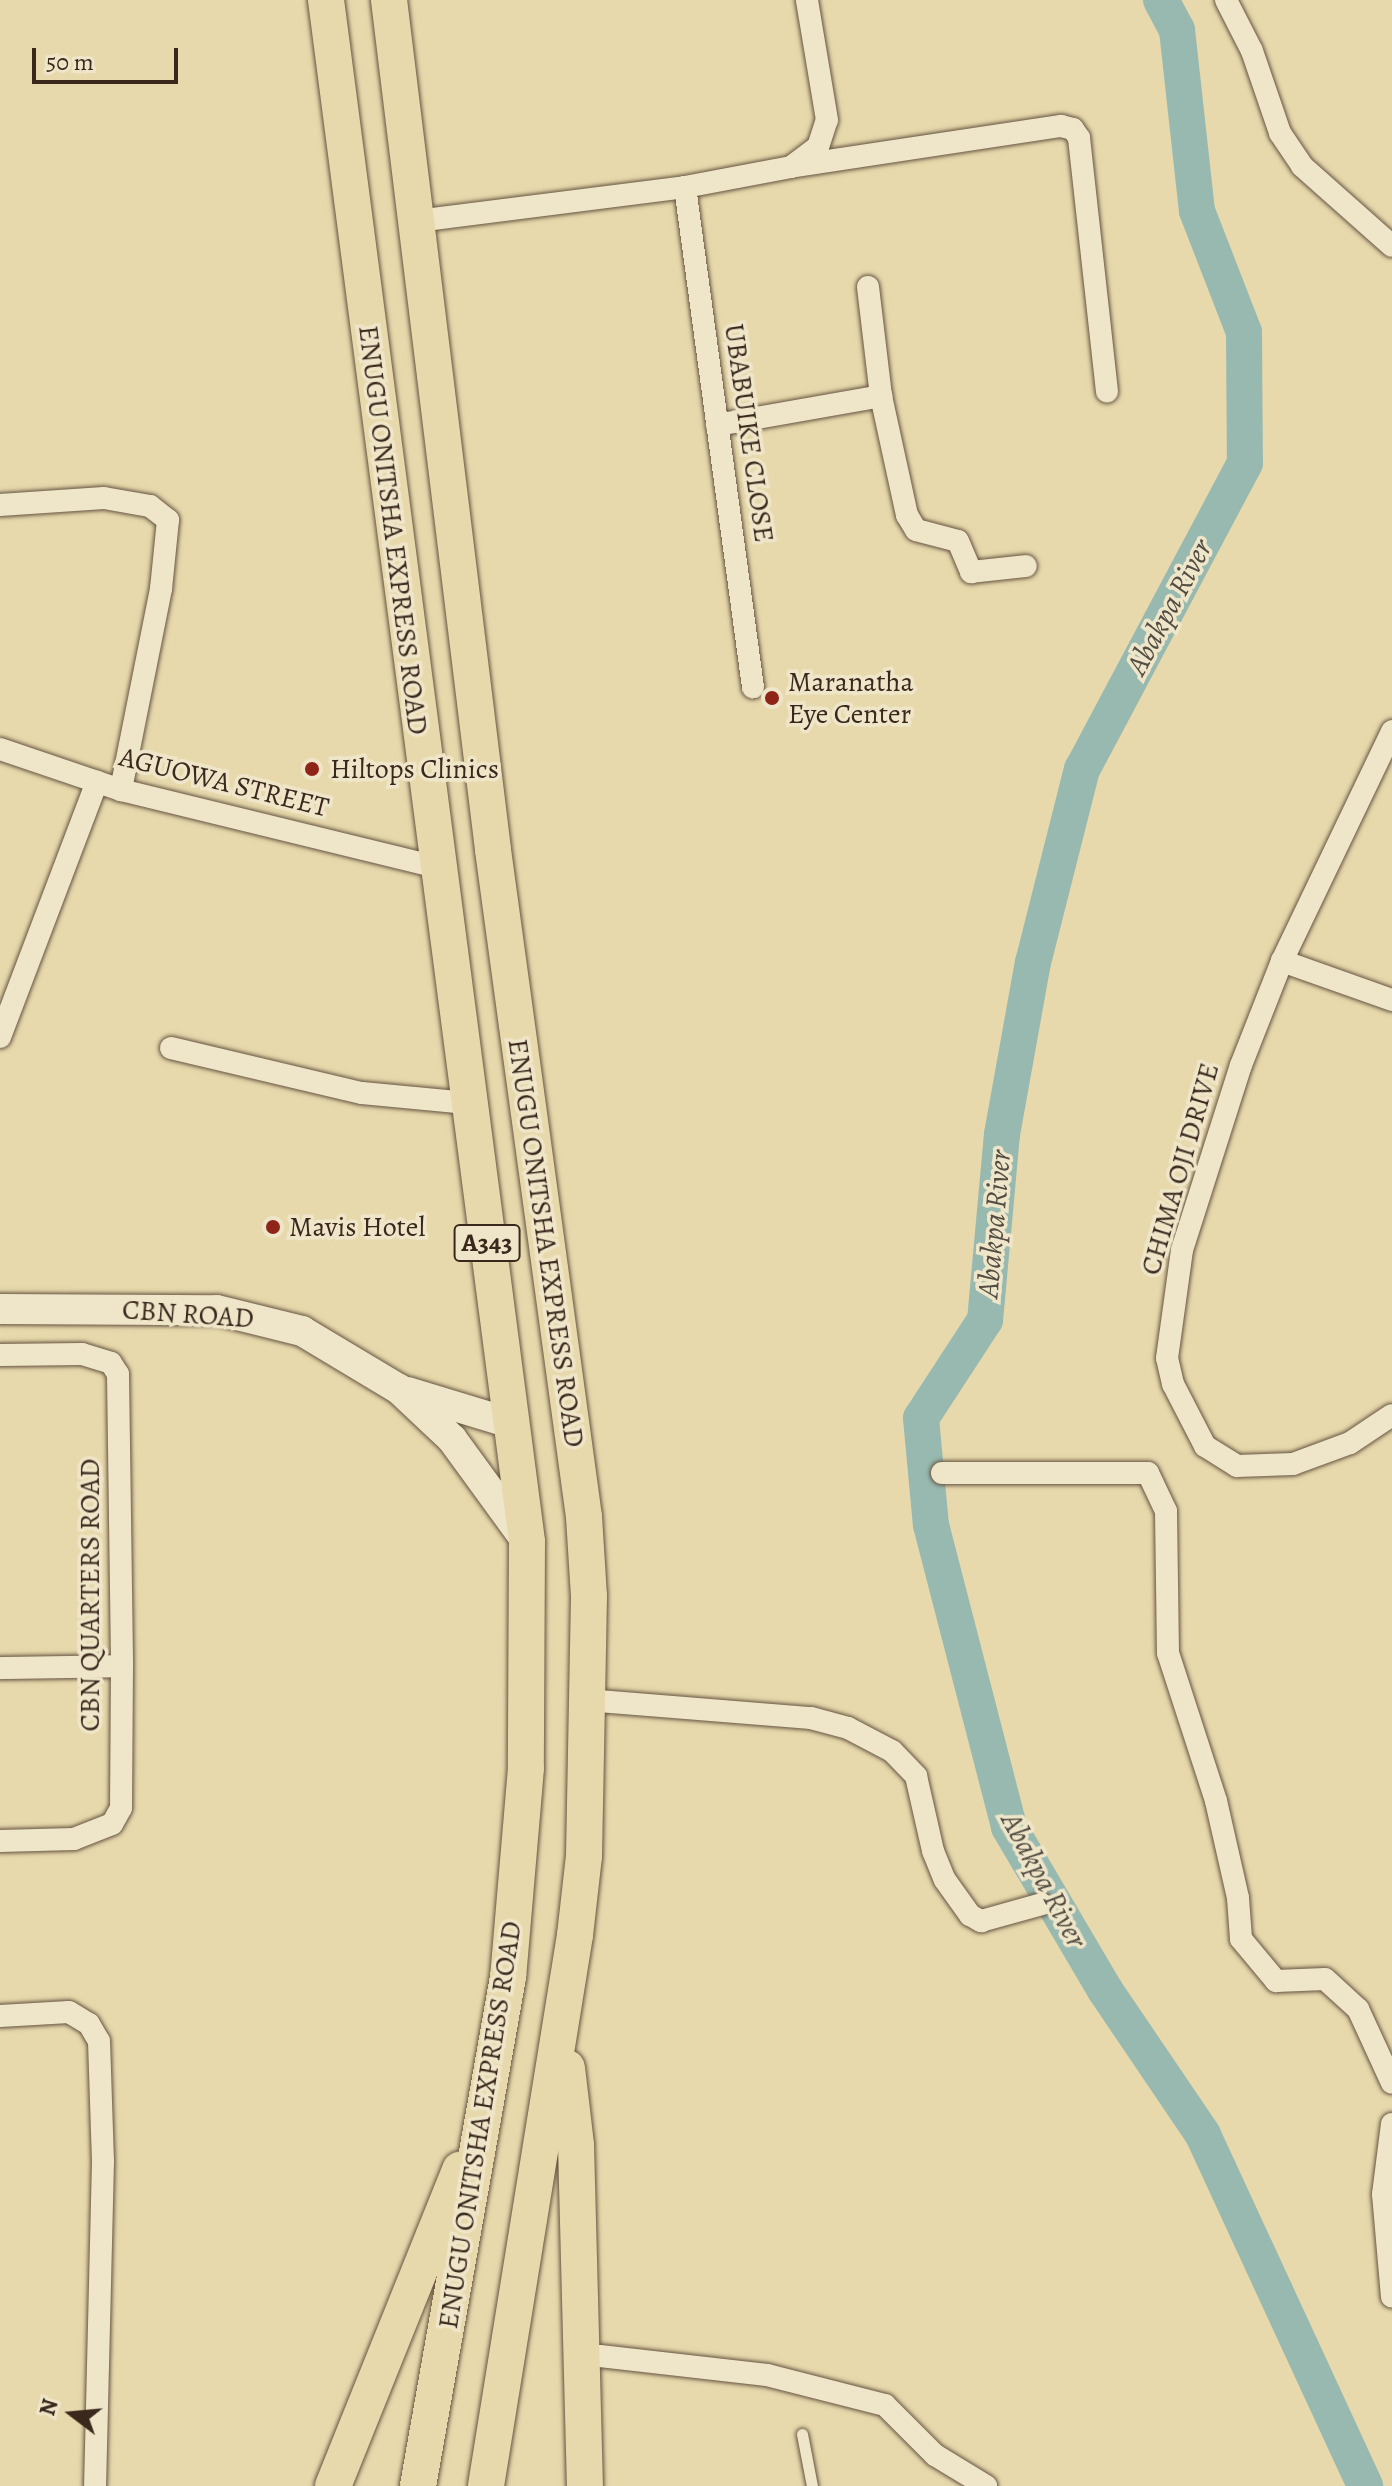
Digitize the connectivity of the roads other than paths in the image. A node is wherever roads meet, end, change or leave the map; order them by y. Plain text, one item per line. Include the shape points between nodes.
1 (326, 0) edge
2 (389, 0) edge
3 (807, 0) edge
4 (1226, 0) edge
5 (791, 167) junction
6 (685, 187) junction
7 (417, 221) junction
8 (1392, 246) edge
9 (868, 287) dead end
10 (1107, 391) dead end
11 (881, 396) junction
12 (717, 425) junction
13 (5, 505) edge
14 (1026, 566) dead end
15 (753, 687) dead end
16 (1392, 731) edge
17 (0, 749) edge
18 (97, 782) junction
19 (121, 790) junction
20 (437, 867) junction
21 (1282, 961) junction
22 (1392, 1000) edge
23 (0, 1037) edge
24 (171, 1048) dead end
25 (468, 1103) junction
26 (0, 1309) edge
27 (0, 1355) edge
28 (399, 1389) junction
29 (1392, 1415) edge
30 (513, 1424) junction
31 (942, 1473) dead end
32 (527, 1542) junction
33 (122, 1666) junction
34 (0, 1668) edge
35 (586, 1700) junction
36 (0, 1841) edge
37 (1042, 1904) dead end
38 (0, 2016) edge
39 (562, 2023) junction
40 (1392, 2083) edge
41 (492, 2086) junction
42 (1392, 2124) edge
43 (1392, 2297) edge
44 (600, 2356) dead end
45 (802, 2434) dead end
46 (95, 2486) edge
47 (333, 2486) edge
48 (418, 2486) edge
49 (486, 2486) edge
50 (585, 2486) edge
51 (812, 2486) edge
52 (986, 2486) edge

1 - 20 highway, ENUGU ONITSHA EXPRESS ROAD / A343
2 - 7 highway, ENUGU ONITSHA EXPRESS ROAD / A343
3 - 5 street via 827,120 818,147
4 - 8 street via 1252,51 1280,133 1302,166
5 - 6 street
5 - 10 street via 1061,126 1073,129 1079,138
6 - 7 street
6 - 12 street, UBABUIKE CLOSE
7 - 35 highway, ENUGU ONITSHA EXPRESS ROAD / A343 via 493,850 584,1517 589,1596
9 - 11 street
11 - 12 street
11 - 14 street via 907,515 916,530 952,537 966,567 977,574
12 - 15 street, UBABUIKE CLOSE
13 - 19 street via 104,498 150,506 168,520 161,589
16 - 21 street, CHIMA OJI DRIVE
17 - 18 street, AGUOWA STREET
18 - 19 street, AGUOWA STREET
18 - 23 street
19 - 20 street, AGUOWA STREET
20 - 25 highway, ENUGU ONITSHA EXPRESS ROAD / A343
21 - 22 street
21 - 29 street, CHIMA OJI DRIVE via 1241,1065 1182,1250 1167,1340 1168,1370 1205,1446 1237,1466 1293,1464 1350,1443
24 - 25 street via 362,1093
25 - 30 highway, ENUGU ONITSHA EXPRESS ROAD / A343
26 - 28 main road, CBN ROAD via 217,1310 258,1316 302,1331
27 - 33 street, CBN QUARTERS ROAD via 82,1354 111,1363 118,1374
28 - 30 main road
28 - 32 main road, CBN ROAD via 452,1439
30 - 32 highway, ENUGU ONITSHA EXPRESS ROAD / A343
31 - 40 street via 1148,1473 1166,1511 1168,1653 1216,1801 1238,1898 1241,1939 1276,1981 1325,1979 1358,2009
32 - 41 highway, ENUGU ONITSHA EXPRESS ROAD / A343 via 526,1768 508,1977
33 - 34 street
33 - 36 street, CBN QUARTERS ROAD via 121,1808 112,1824 74,1839
35 - 37 street via 785,1715 848,1728 892,1751 916,1776 933,1851 945,1880 970,1915 981,1921
35 - 39 highway, ENUGU ONITSHA EXPRESS ROAD / A343 via 584,1856
38 - 46 street via 69,2012 89,2024 99,2041 103,2161
39 - 49 highway, ENUGU ONITSHA EXPRESS ROAD / A343
39 - 50 highway via 576,2145
41 - 47 highway
41 - 48 highway, ENUGU ONITSHA EXPRESS ROAD / A343
42 - 43 street via 1383,2194
44 - 52 street via 767,2375 885,2405 935,2455
45 - 51 lane

